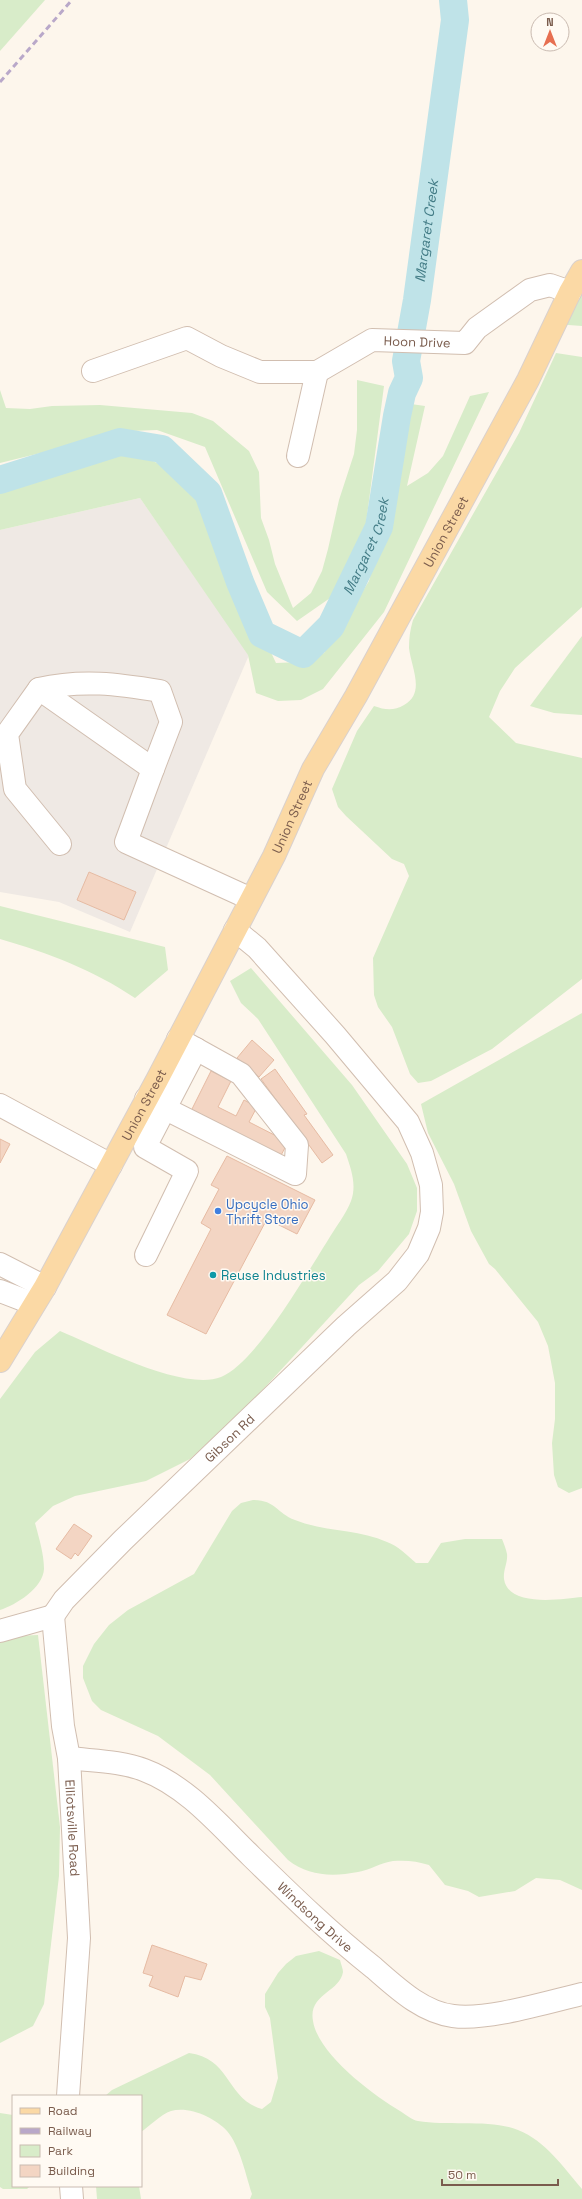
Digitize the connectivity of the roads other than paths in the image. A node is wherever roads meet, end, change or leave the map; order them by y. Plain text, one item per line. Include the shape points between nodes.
1 (582, 271) edge
2 (570, 292) junction
3 (93, 371) dead end
4 (317, 372) junction
5 (298, 456) dead end
6 (39, 689) junction
7 (153, 769) junction
8 (60, 844) dead end
9 (251, 899) junction
10 (235, 930) junction
11 (188, 1044) junction
12 (156, 1104) junction
13 (0, 1105) edge
14 (126, 1137) junction
15 (145, 1147) junction
16 (111, 1165) junction
17 (146, 1255) dead end
18 (0, 1264) edge
19 (0, 1290) edge
20 (39, 1296) junction
21 (0, 1361) edge
22 (53, 1616) junction
23 (0, 1631) edge
24 (69, 1758) junction
25 (582, 1994) edge
26 (68, 2095) edge
27 (71, 2187) edge
28 (72, 2199) edge

1 - 2 main road, Union Street
2 - 4 street, Hoon Drive via 550,285 530,290 477,328 465,343 372,340
2 - 9 main road, Union Street via 528,380 356,696 313,769 276,852
3 - 4 street via 187,338 215,359 260,372
4 - 5 street
6 - 7 street
6 - 7 street via 64,683 115,684 160,691 171,722
6 - 8 street via 7,734 15,789
7 - 9 street via 126,842
9 - 10 main road, Union Street
10 - 11 main road, Union Street
10 - 22 street, Gibson Rd via 257,948 401,1112 416,1138 431,1185 432,1212 429,1228 418,1254 397,1281 346,1326 100,1562 64,1600
11 - 12 main road, Union Street
11 - 12 street via 241,1074 297,1145 294,1174
12 - 14 main road, Union Street
12 - 15 street
13 - 16 street
14 - 15 street
14 - 16 main road, Union Street
15 - 17 street via 188,1171
16 - 20 main road, Union Street
18 - 20 street
19 - 20 street
20 - 21 main road, Union Street
22 - 23 street
22 - 24 street, Elliotsville Road via 63,1726
24 - 25 street, Windsong Drive via 143,1769 168,1781 200,1807 329,1932 430,2011 454,2017 485,2016
24 - 26 street, Elliotsville Road via 79,1938
27 - 28 street

